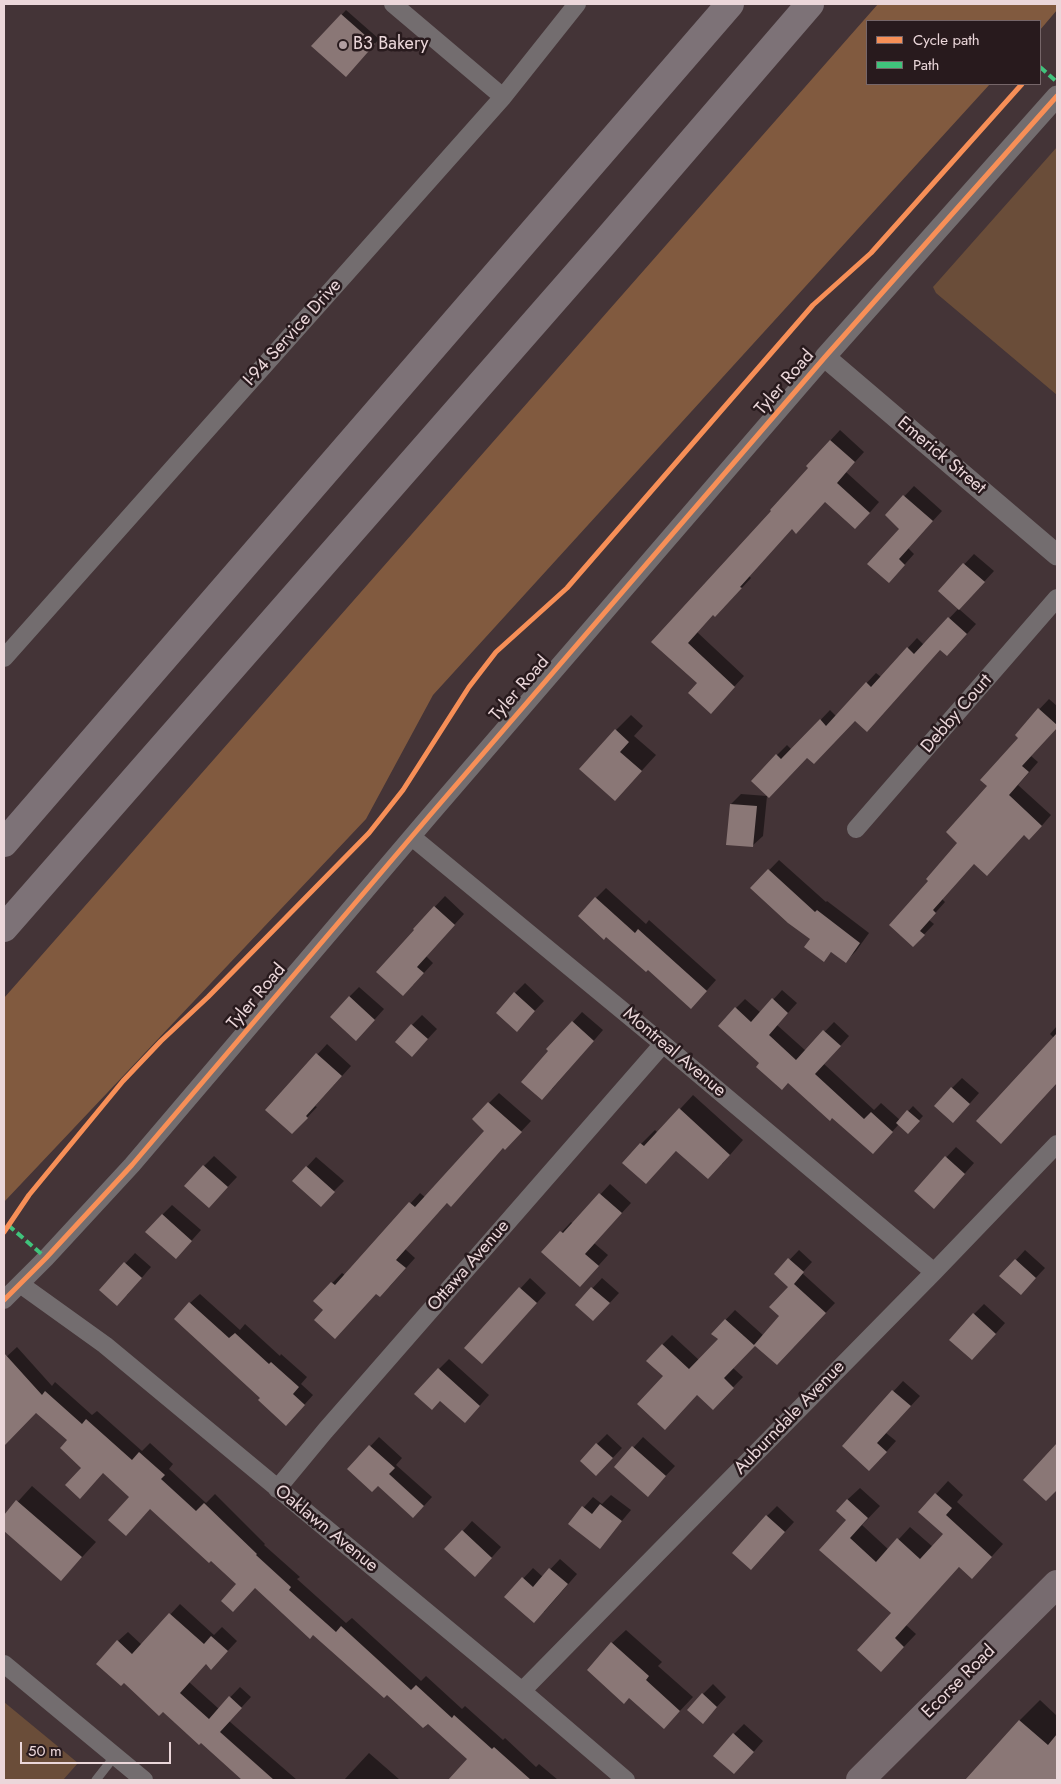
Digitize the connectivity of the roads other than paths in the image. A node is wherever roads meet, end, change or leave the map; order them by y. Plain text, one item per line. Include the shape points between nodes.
1 (393, 4) edge
2 (577, 4) edge
3 (730, 4) edge
4 (810, 4) edge
5 (1057, 96) edge
6 (503, 97) junction
7 (825, 357) junction
8 (1057, 555) edge
9 (1057, 598) edge
10 (4, 658) edge
11 (856, 829) dead end
12 (412, 837) junction
13 (4, 843) edge
14 (4, 928) edge
15 (663, 1044) junction
16 (1057, 1144) edge
17 (934, 1272) junction
18 (20, 1284) junction
19 (4, 1300) edge
20 (277, 1489) junction
21 (1057, 1584) edge
22 (4, 1664) edge
23 (522, 1691) junction
24 (114, 1757) junction
25 (96, 1780) edge
26 (144, 1780) edge
27 (626, 1780) edge
28 (860, 1780) edge

1 - 6 street
2 - 6 street, I-94 Service Drive
3 - 13 highway
4 - 14 highway
5 - 7 street, Tyler Road
6 - 10 street, I-94 Service Drive
7 - 8 street, Emerick Street
7 - 12 street, Tyler Road
9 - 11 street, Debby Court
12 - 15 street, Montreal Avenue
12 - 18 street, Tyler Road via 132,1165
15 - 17 street, Montreal Avenue
15 - 20 street, Ottawa Avenue
16 - 17 street, Auburndale Avenue
17 - 23 street, Auburndale Avenue
18 - 19 street, Tyler Road
18 - 20 street, Oaklawn Avenue via 104,1345
20 - 23 street, Oaklawn Avenue
21 - 28 main road, Ecorse Road
22 - 24 street
23 - 27 street, Oaklawn Avenue
24 - 25 lane
24 - 26 street

